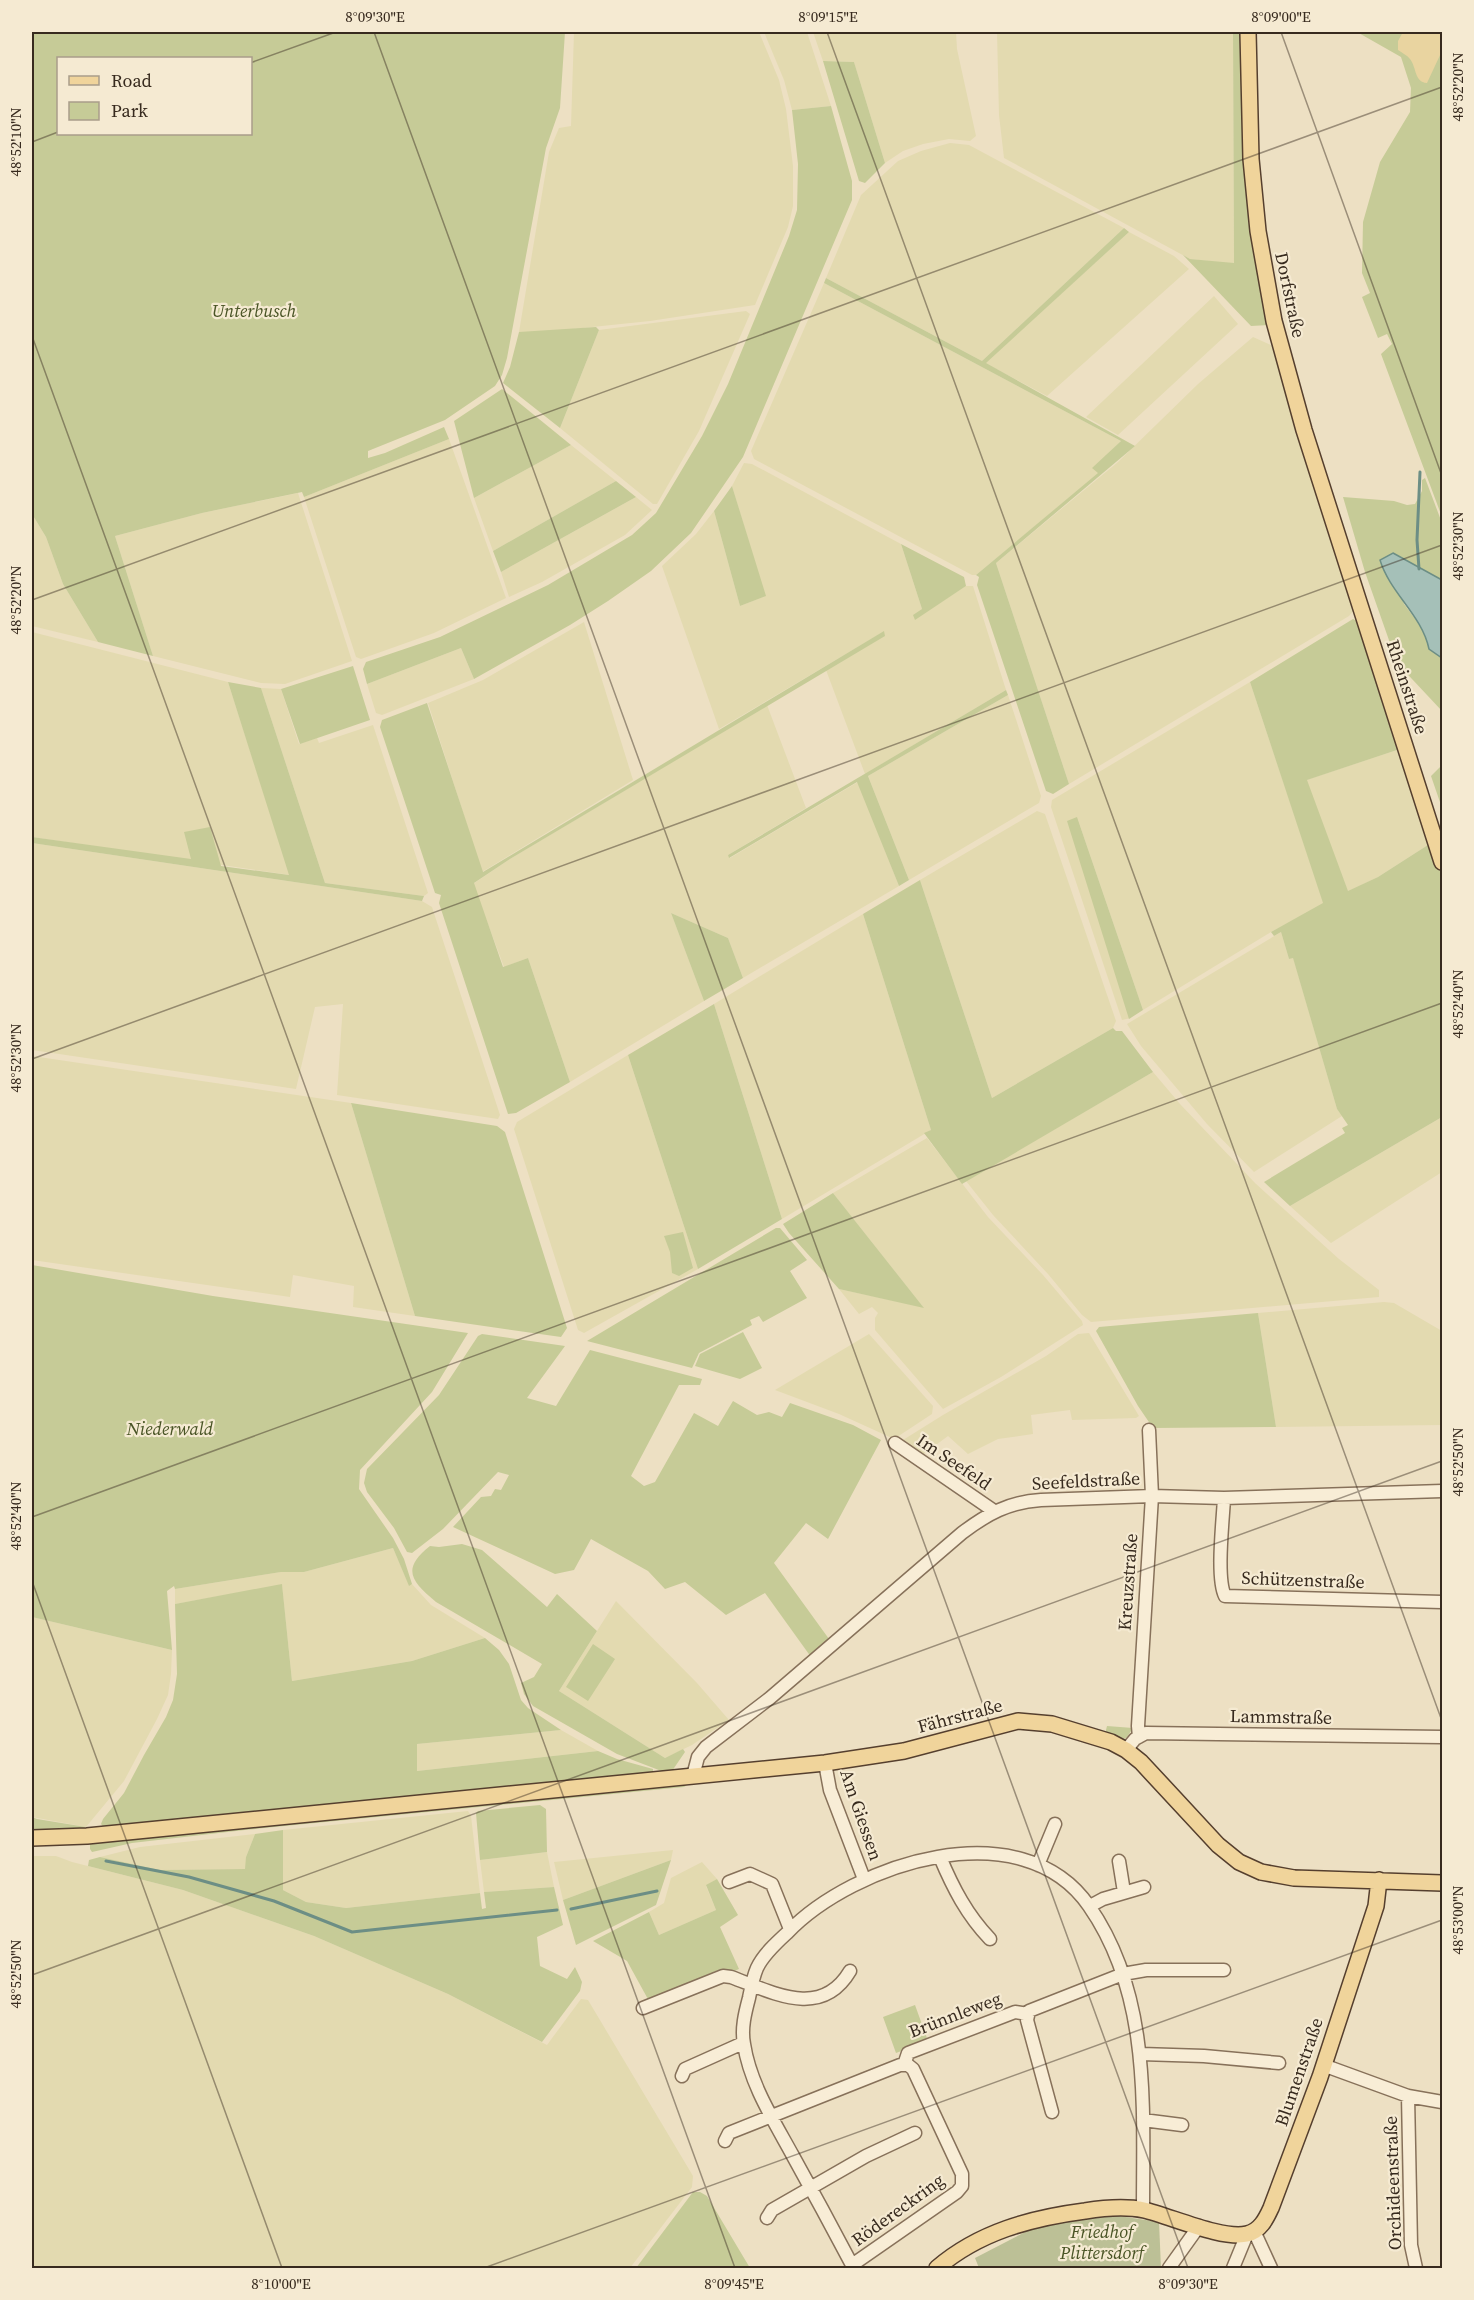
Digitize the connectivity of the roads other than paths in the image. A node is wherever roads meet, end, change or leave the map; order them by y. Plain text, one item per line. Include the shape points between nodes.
1 (1248, 32) edge
2 (1345, 558) joint
3 (1443, 862) edge
4 (1149, 1430) dead end
5 (894, 1443) dead end
6 (1443, 1491) edge
7 (1152, 1496) junction
8 (1224, 1498) junction
9 (994, 1511) junction
10 (1443, 1602) edge
11 (1139, 1737) junction
12 (1443, 1737) edge
13 (1126, 1750) junction
14 (825, 1763) junction
15 (693, 1776) junction
16 (1055, 1824) dead end
17 (32, 1838) edge
18 (940, 1857) junction
19 (1119, 1861) dead end
20 (1038, 1865) junction
21 (864, 1879) junction
22 (1379, 1880) junction
23 (729, 1882) dead end
24 (1443, 1883) edge
25 (1144, 1887) dead end
26 (1124, 1892) junction
27 (1090, 1906) junction
28 (790, 1929) junction
29 (990, 1939) dead end
30 (1224, 1970) dead end
31 (850, 1971) dead end
32 (1123, 1974) junction
33 (752, 1984) junction
34 (643, 2008) dead end
35 (1028, 2014) junction
36 (743, 2043) junction
37 (1141, 2054) junction
38 (1279, 2063) dead end
39 (904, 2065) junction
40 (1323, 2066) junction
41 (682, 2076) dead end
42 (1408, 2097) junction
43 (1443, 2102) edge
44 (1052, 2112) dead end
45 (771, 2115) junction
46 (1143, 2120) junction
47 (1182, 2125) dead end
48 (915, 2133) dead end
49 (724, 2140) dead end
50 (811, 2187) junction
51 (1143, 2210) junction
52 (767, 2218) dead end
53 (1199, 2226) junction
54 (1251, 2232) junction
55 (850, 2267) edge
56 (937, 2268) edge
57 (1169, 2268) edge
58 (1233, 2268) edge
59 (1271, 2268) edge
60 (1416, 2268) edge

1 - 2 main road, Dorfstraße via 1251,159 1264,276 1304,430
2 - 3 main road, Rheinstraße
4 - 7 street, Kreuzstraße
5 - 9 street, Im Seefeld
6 - 8 street, Seefeldstraße
7 - 8 street, Seefeldstraße
7 - 9 street, Seefeldstraße via 1028,1501
7 - 11 street, Kreuzstraße
8 - 10 street, Schützenstraße via 1221,1573 1225,1596
9 - 15 street, Seefeldstraße via 962,1533 770,1698 706,1747 698,1757
11 - 12 street, Lammstraße via 1146,1733
11 - 13 street
13 - 14 main road, Fährstraße via 1079,1731 1018,1721 904,1751
13 - 22 main road, Fährstraße via 1239,1862 1261,1872 1294,1878
14 - 15 main road, Fährstraße
14 - 21 street, Am Giessen via 830,1790
15 - 17 main road, Fährstraße via 99,1835
16 - 20 street
18 - 20 street, Rödereckring via 1000,1855
18 - 21 street, Rödereckring
18 - 29 street via 960,1900
19 - 26 street
20 - 27 street, Rödereckring via 1064,1879
21 - 28 street, Rödereckring via 828,1898
22 - 24 main road, Fährstraße
22 - 40 main road, Blumenstraße via 1376,1906
23 - 28 street via 750,1874 772,1884
25 - 26 street
26 - 27 street
27 - 32 street, Rödereckring
28 - 33 street, Rödereckring via 768,1952
30 - 32 street via 1146,1970
31 - 33 street via 833,1991 819,1997 786,1998
32 - 35 street via 1035,2007
32 - 37 street, Rödereckring
33 - 34 street via 723,1976
33 - 36 street, Rödereckring via 744,2016
35 - 39 street, Brünnleweg via 1016,2012 908,2053
35 - 44 street
36 - 41 street via 685,2069
36 - 45 street, Rödereckring
37 - 38 street
37 - 46 street, Rödereckring
39 - 45 street
39 - 55 street, Rödereckring via 913,2069 960,2168 962,2186
40 - 42 street
40 - 54 main road, Blumenstraße via 1271,2208 1265,2220
42 - 43 street
42 - 60 street, Orchideenstraße via 1411,2245
45 - 49 street via 729,2133
45 - 50 street, Rödereckring
46 - 47 street
46 - 51 street, Rödereckring
48 - 50 street
50 - 52 street via 772,2210
50 - 55 street, Rödereckring
51 - 53 main road
51 - 56 main road via 1096,2210 1018,2224 959,2251
53 - 54 main road via 1230,2234
53 - 57 street
54 - 58 street
54 - 59 street

